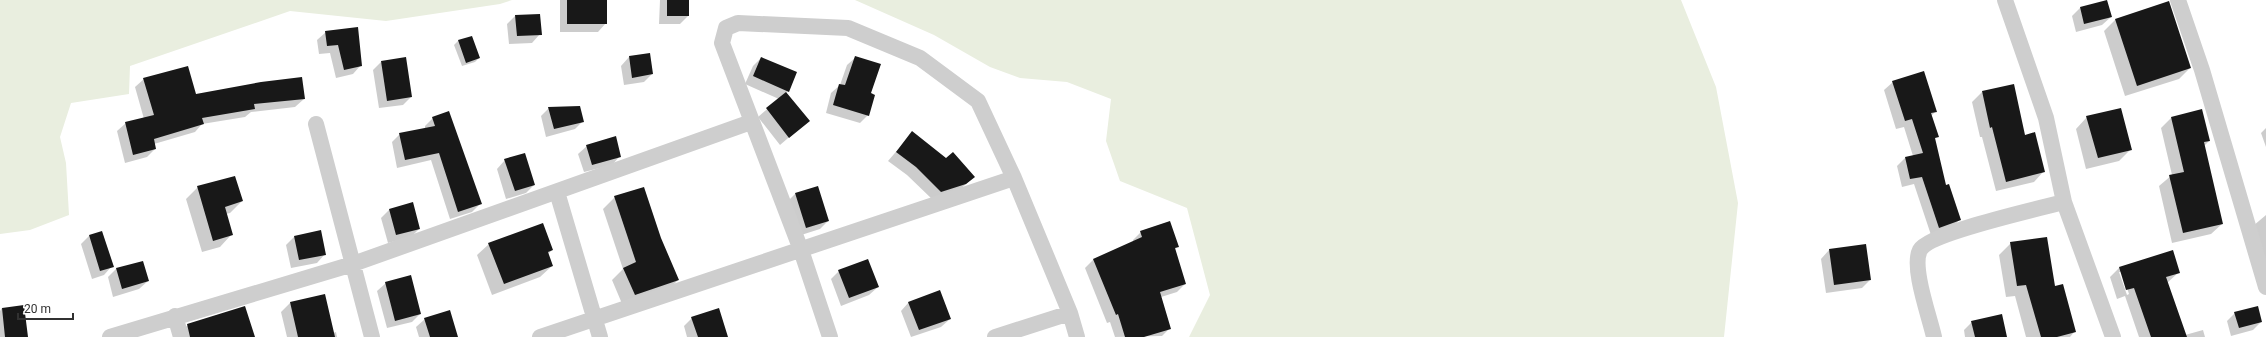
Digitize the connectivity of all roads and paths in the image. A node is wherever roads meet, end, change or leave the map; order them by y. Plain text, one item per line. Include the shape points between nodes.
1 (2005, 0) edge
2 (2178, 0) edge
3 (751, 122) junction
4 (316, 124) dead end
5 (1014, 178) junction
6 (557, 192) junction
7 (2064, 202) junction
8 (801, 250) junction
9 (353, 264) junction
10 (2266, 287) edge
11 (1070, 313) junction
12 (175, 316) junction
13 (595, 320) junction
14 (110, 337) edge
15 (181, 337) edge
16 (372, 337) edge
17 (540, 337) edge
18 (600, 337) edge
19 (830, 337) edge
20 (995, 337) edge
21 (1077, 337) edge
22 (1934, 337) edge
23 (2114, 337) edge

1 - 7 street via 2046,118
2 - 10 street via 2202,70
3 - 5 street via 722,43 726,28 738,22 848,28 920,58 978,101
3 - 6 street
3 - 8 street
4 - 9 street
5 - 8 street
5 - 11 street
6 - 9 street
6 - 13 street
7 - 22 street via 1969,227 1929,242 1920,250 1917,267
7 - 23 street
8 - 13 street
8 - 19 street
9 - 12 street
9 - 16 street
11 - 20 street
11 - 21 street
12 - 14 street
12 - 15 street
13 - 17 street
13 - 18 street

